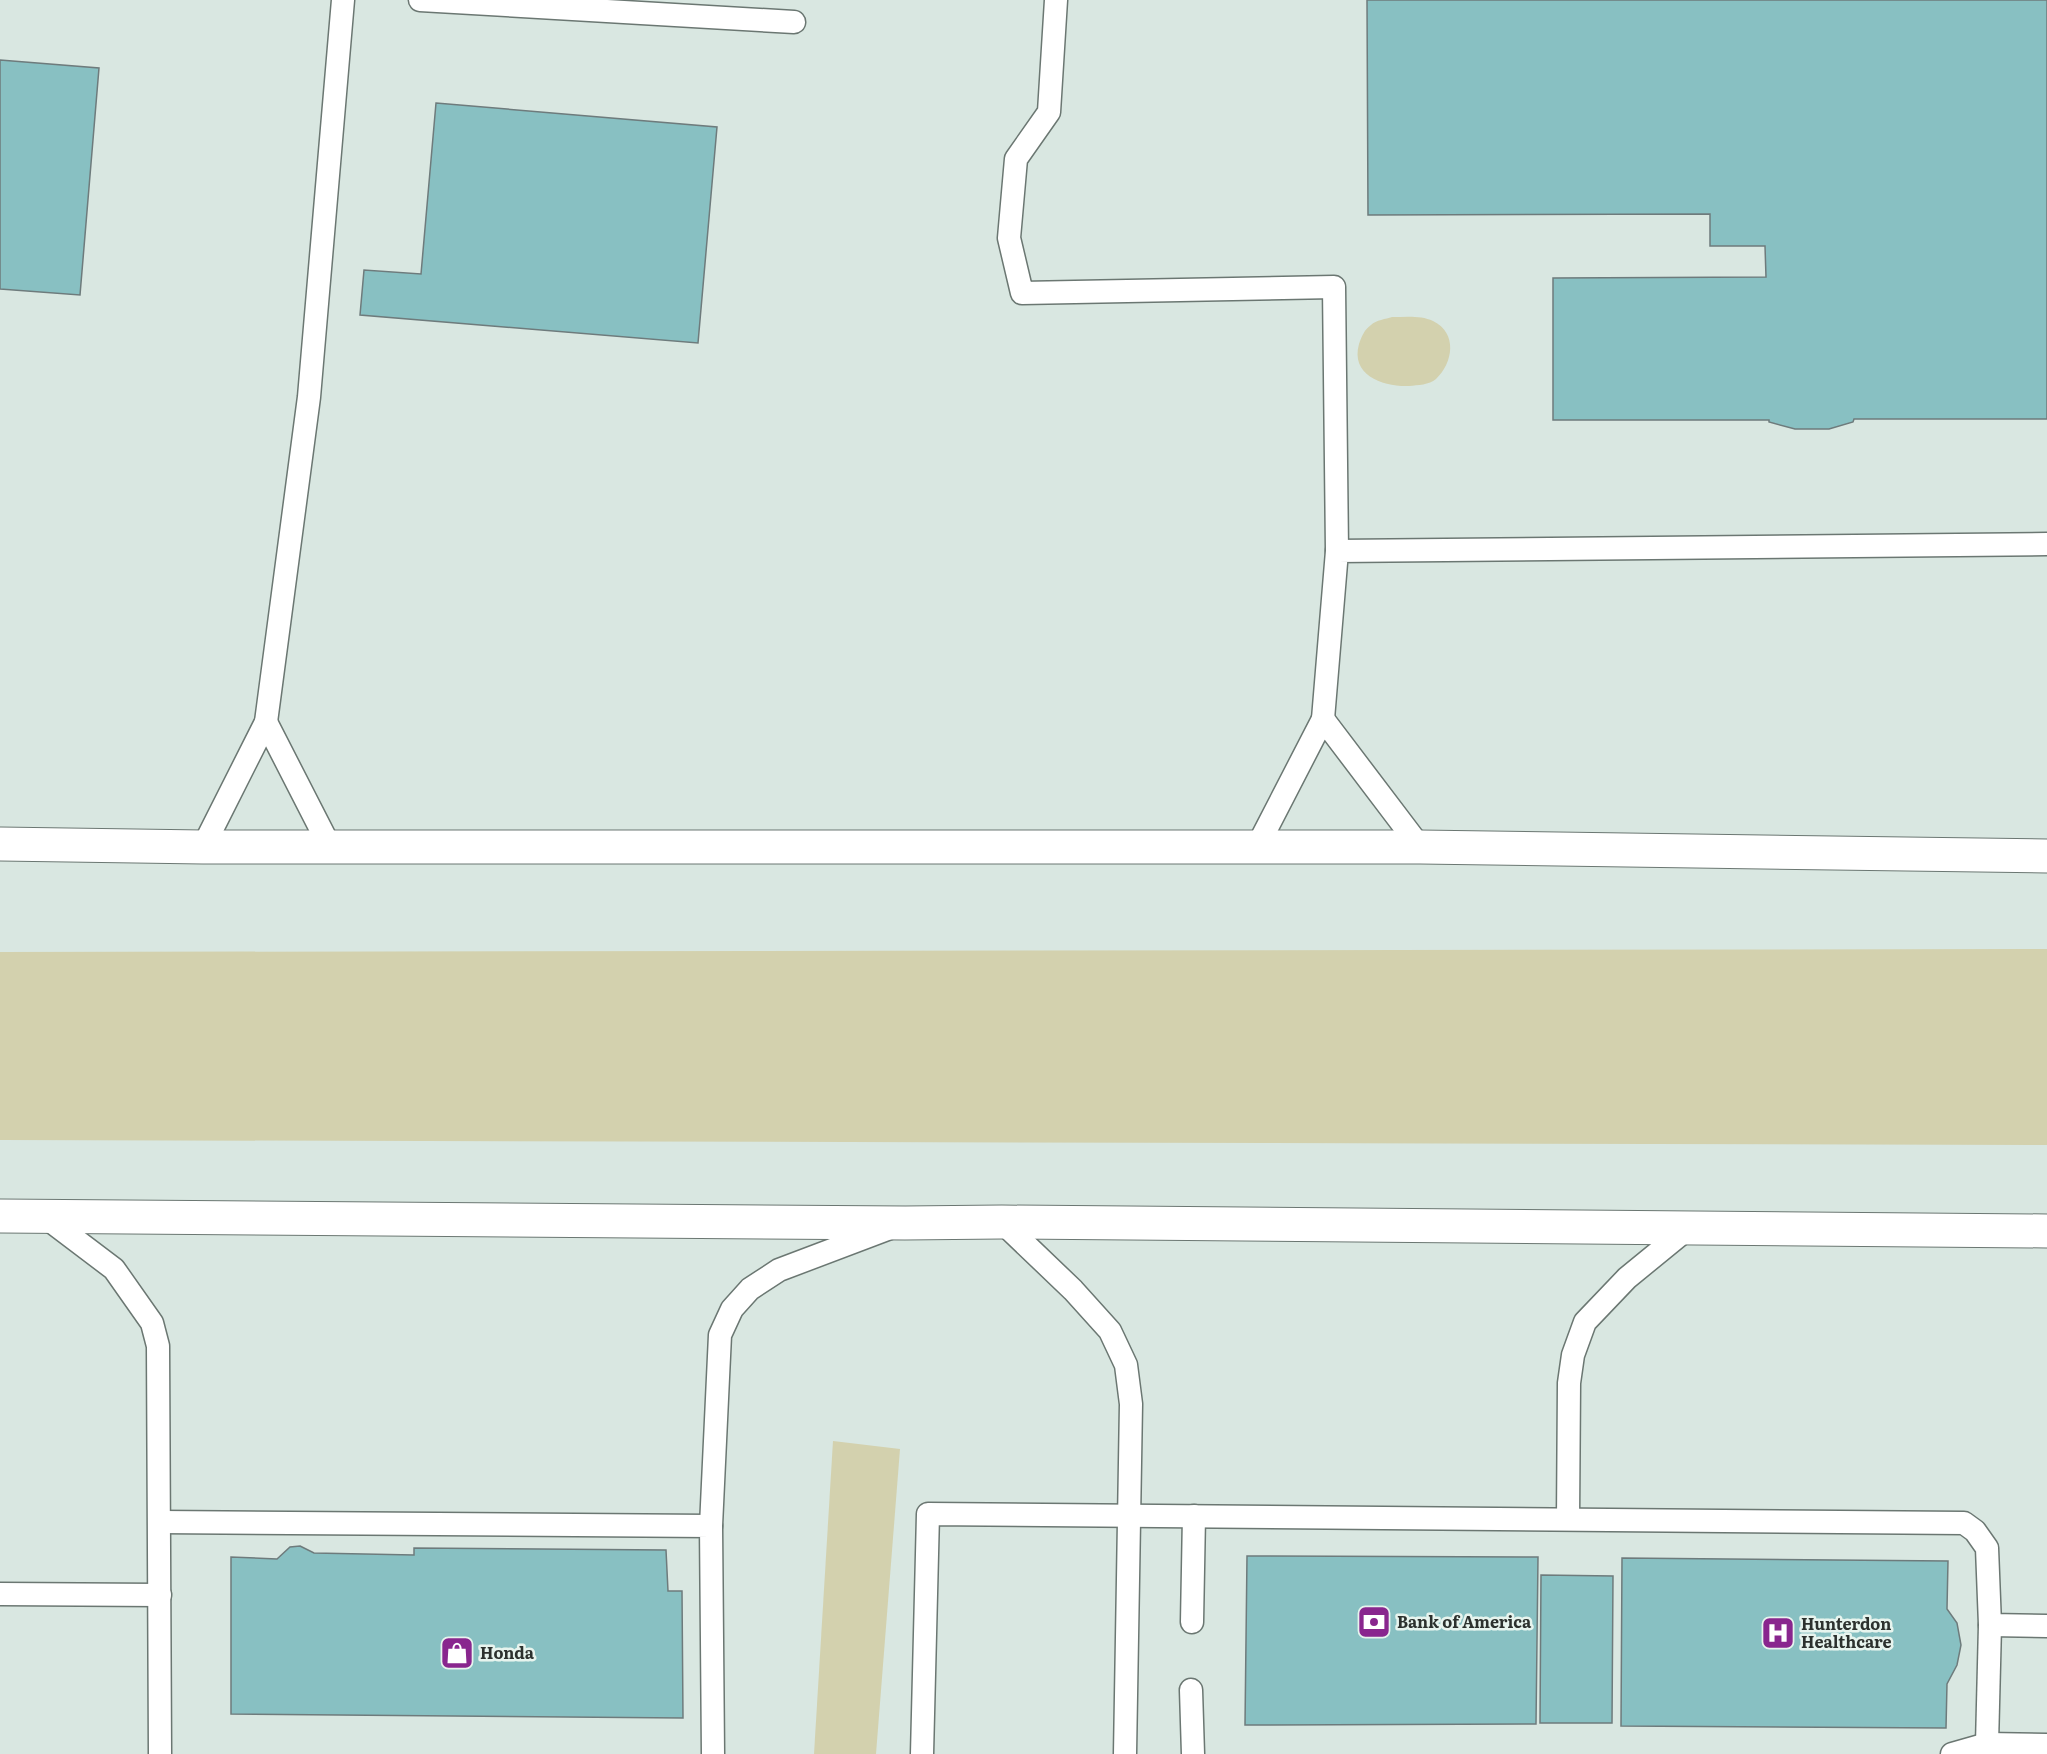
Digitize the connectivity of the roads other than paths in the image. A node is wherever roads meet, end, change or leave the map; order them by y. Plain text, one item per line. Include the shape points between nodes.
1 (343, 0) edge
2 (420, 0) edge
3 (1056, 0) edge
4 (794, 22) dead end
5 (2047, 544) edge
6 (1337, 551) junction
7 (1323, 719) junction
8 (266, 722) junction
9 (0, 844) edge
10 (203, 847) junction
11 (330, 847) junction
12 (1257, 847) junction
13 (1420, 847) junction
14 (2047, 856) edge
15 (0, 1216) edge
16 (44, 1216) junction
17 (1002, 1222) junction
18 (905, 1223) junction
19 (1687, 1228) junction
20 (2047, 1232) edge
21 (1129, 1515) junction
22 (1194, 1516) junction
23 (1568, 1519) junction
24 (160, 1522) junction
25 (711, 1526) junction
26 (0, 1594) edge
27 (160, 1595) junction
28 (1192, 1622) dead end
29 (1990, 1625) junction
30 (2047, 1626) edge
31 (1191, 1690) dead end
32 (1987, 1744) junction
33 (2047, 1745) edge
34 (160, 1754) edge
35 (713, 1754) edge
36 (922, 1754) edge
37 (1125, 1754) edge
38 (1193, 1754) edge
39 (1952, 1754) edge

1 - 8 lane via 309,397
2 - 4 lane
3 - 6 lane via 1049,112 1016,159 1009,238 1022,293 1334,287
5 - 6 lane
6 - 7 lane
7 - 12 lane
7 - 13 lane
8 - 10 lane
8 - 11 lane
9 - 10 highway
10 - 11 highway
11 - 12 highway
12 - 13 highway
13 - 14 highway
15 - 16 highway
16 - 18 highway
16 - 24 lane via 114,1269 152,1323 158,1346
17 - 18 highway
17 - 19 highway
17 - 21 lane via 1110,1331 1126,1365 1131,1404
18 - 25 lane via 779,1270 750,1289 732,1309 720,1335
19 - 20 highway
19 - 23 lane via 1627,1278 1585,1322 1573,1355 1569,1383
21 - 22 lane
21 - 36 lane via 928,1514
21 - 37 lane
22 - 23 lane
22 - 28 lane
23 - 29 lane via 1964,1523 1987,1548
24 - 25 lane
24 - 27 lane
25 - 35 lane
26 - 27 lane
27 - 34 lane
29 - 30 lane
29 - 32 lane
31 - 38 lane
32 - 33 lane
32 - 39 lane

